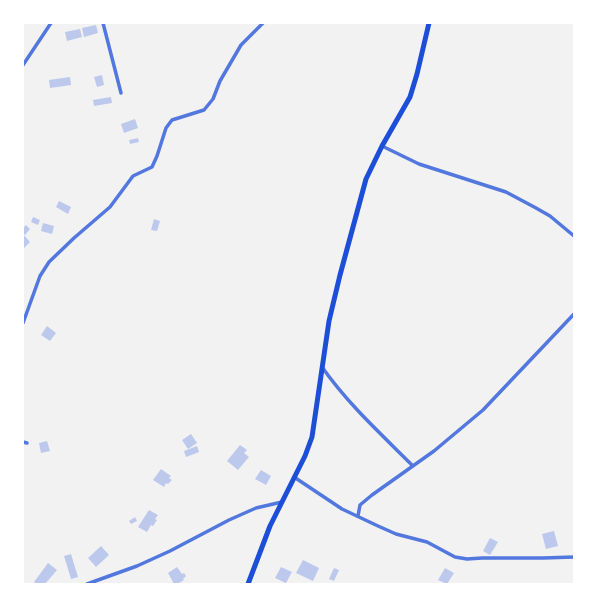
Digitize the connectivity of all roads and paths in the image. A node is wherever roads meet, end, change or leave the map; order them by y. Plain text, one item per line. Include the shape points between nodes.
1 (51, 23) edge
2 (103, 23) edge
3 (263, 23) edge
4 (429, 23) edge
5 (23, 65) edge
6 (121, 93) dead end
7 (382, 146) junction
8 (574, 236) edge
9 (574, 314) edge
10 (23, 323) edge
11 (322, 367) junction
12 (413, 466) junction
13 (294, 477) junction
14 (283, 502) junction
15 (358, 516) junction
16 (574, 557) edge
17 (87, 584) edge
18 (248, 584) edge

1 - 5 street
2 - 6 street
3 - 10 street via 242,45 220,81 213,99 204,110 172,120 166,128 152,167 133,176 110,206 49,262 40,276
4 - 7 main road via 410,97
7 - 8 street via 419,164 506,192 550,216
7 - 11 main road via 366,180 353,227 329,322
9 - 12 street via 483,410
11 - 12 street via 353,406
11 - 13 main road via 312,437
12 - 15 street via 372,494 360,505
13 - 14 main road
13 - 15 street via 342,509
14 - 17 street via 256,508 137,566
14 - 18 main road via 270,526
15 - 16 street via 396,534 427,542 455,557

